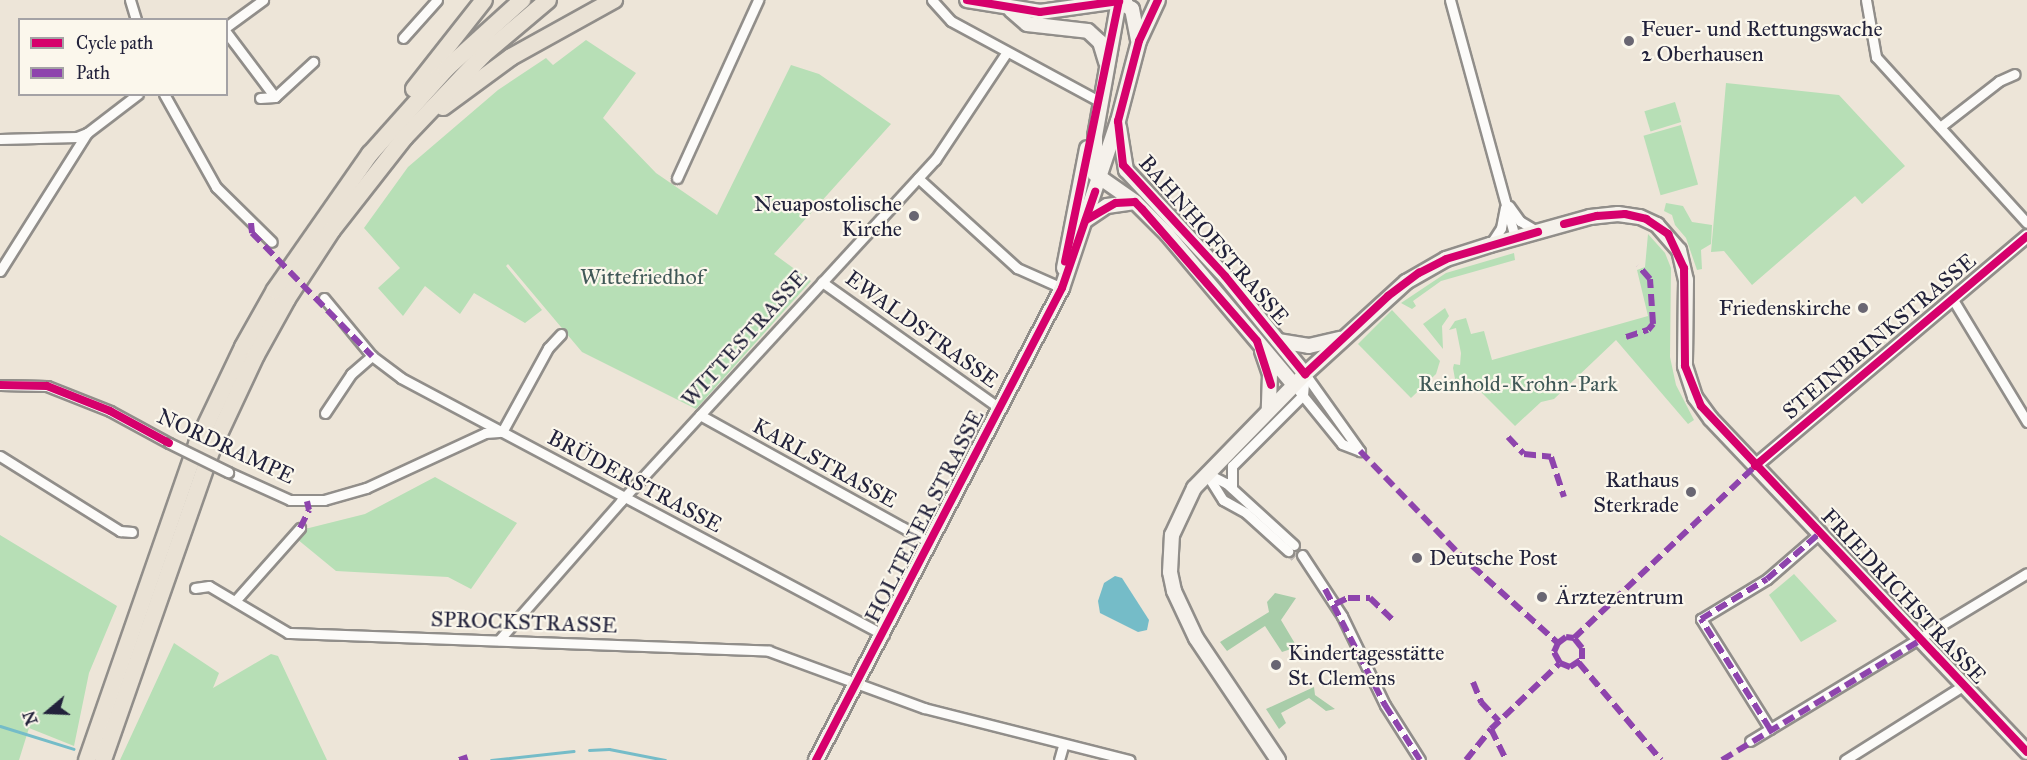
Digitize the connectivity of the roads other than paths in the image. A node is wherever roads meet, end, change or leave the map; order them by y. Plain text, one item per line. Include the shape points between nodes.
1 (130, 0) edge
2 (263, 0) edge
3 (437, 0) edge
4 (484, 0) edge
5 (522, 0) edge
6 (548, 0) edge
7 (614, 0) edge
8 (758, 0) edge
9 (932, 0) edge
10 (967, 0) edge
11 (1121, 0) edge
12 (1158, 0) edge
13 (1450, 0) edge
14 (1866, 0) edge
15 (1011, 9) junction
16 (135, 18) edge
17 (228, 26) edge
18 (228, 35) edge
19 (403, 38) dead end
20 (1139, 41) junction
21 (1006, 54) junction
22 (313, 62) dead end
23 (1107, 64) junction
24 (2015, 74) dead end
25 (135, 96) edge
26 (165, 96) edge
27 (275, 97) junction
28 (260, 98) dead end
29 (1101, 102) junction
30 (1118, 121) junction
31 (1097, 122) junction
32 (1940, 127) junction
33 (399, 132) junction
34 (87, 133) junction
35 (0, 140) edge
36 (1126, 170) junction
37 (1099, 175) junction
38 (677, 178) dead end
39 (918, 178) junction
40 (1079, 185) junction
41 (1135, 202) junction
42 (1506, 202) junction
43 (1086, 220) junction
44 (2027, 223) edge
45 (1538, 232) junction
46 (2027, 236) edge
47 (1515, 238) junction
48 (272, 242) dead end
49 (1491, 245) junction
50 (0, 271) edge
51 (822, 282) junction
52 (1062, 288) junction
53 (324, 298) dead end
54 (1952, 298) junction
55 (561, 334) dead end
56 (1346, 339) junction
57 (1257, 341) junction
58 (1278, 341) junction
59 (372, 356) junction
60 (1305, 374) junction
61 (0, 385) edge
62 (1299, 390) junction
63 (999, 408) junction
64 (2024, 408) edge
65 (1269, 410) junction
66 (325, 413) dead end
67 (700, 415) junction
68 (2027, 422) edge
69 (502, 432) junction
70 (0, 456) edge
71 (1755, 466) junction
72 (1206, 473) junction
73 (1231, 484) junction
74 (626, 497) junction
75 (300, 528) dead end
76 (132, 532) dead end
77 (1820, 533) junction
78 (931, 543) junction
79 (1300, 557) tunnel mouth
80 (2027, 573) edge
81 (195, 588) dead end
82 (235, 601) junction
83 (884, 635) junction
84 (499, 640) junction
85 (1921, 640) junction
86 (858, 685) junction
87 (1964, 685) junction
88 (1770, 729) junction
89 (1750, 741) dead end
90 (1063, 746) junction
91 (2027, 752) edge
92 (87, 760) edge
93 (103, 760) edge
94 (816, 760) edge
95 (1059, 760) edge
96 (1130, 760) edge
97 (1278, 760) edge
98 (1420, 760) edge
99 (1845, 760) edge

1 - 16 street
2 - 17 street
3 - 19 street
4 - 33 highway via 413,90
5 - 33 highway via 446,69
6 - 33 highway
7 - 33 highway via 511,57
8 - 38 street
9 - 21 street via 943,16
10 - 15 main road
11 - 15 main road via 1066,11
11 - 20 main road via 1132,9
11 - 23 main road, HOLTENER STRASSE
12 - 20 main road, HOLTENER STRASSE
13 - 42 street
14 - 32 street via 1876,57
15 - 23 main road via 1027,24 1088,31 1100,42
18 - 27 street
20 - 30 main road, HOLTENER STRASSE
21 - 29 street
21 - 39 street, WITTESTRASSE via 953,137
22 - 27 street
23 - 29 main road, HOLTENER STRASSE
24 - 32 street via 1999,81
25 - 34 street
26 - 48 street via 216,187
27 - 28 street
29 - 31 main road, HOLTENER STRASSE
30 - 36 main road, BAHNHOFSTRASSE
30 - 37 main road, HOLTENER STRASSE
31 - 37 main road, HOLTENER STRASSE via 1093,157
31 - 40 main road, HOLTENER STRASSE
32 - 44 street
33 - 92 highway via 303,246 232,368 163,533
33 - 93 highway via 309,266 231,405 179,537
34 - 35 street via 77,137
34 - 50 street
36 - 37 main road, BAHNHOFSTRASSE
36 - 58 main road, BAHNHOFSTRASSE via 1225,276
37 - 40 main road
37 - 41 main road, BAHNHOFSTRASSE
37 - 43 main road, HOLTENER STRASSE
39 - 51 street, WITTESTRASSE
39 - 52 street via 1017,268
40 - 52 main road, HOLTENER STRASSE
41 - 43 main road via 1107,206
41 - 57 main road, BAHNHOFSTRASSE via 1173,240
42 - 45 street via 1520,221
42 - 47 street
42 - 49 street via 1501,228
43 - 52 main road, HOLTENER STRASSE
45 - 47 main road, FRIEDRICHSTRASSE
45 - 71 main road, FRIEDRICHSTRASSE via 1618,214 1646,219 1668,234 1685,273 1684,357 1690,386 1711,420
46 - 54 street, STEINBRINKSTRASSE
47 - 49 main road, FRIEDRICHSTRASSE
49 - 56 main road, FRIEDRICHSTRASSE via 1446,259 1406,282
51 - 63 street, EWALDSTRASSE
51 - 67 street, WITTESTRASSE
52 - 63 main road, HOLTENER STRASSE
53 - 59 street, BRÜDERSTRASSE
54 - 64 street
54 - 71 street, STEINBRINKSTRASSE
55 - 69 street via 548,348
56 - 58 main road via 1309,346
56 - 60 main road, FRIEDRICHSTRASSE
57 - 62 main road, BAHNHOFSTRASSE
57 - 65 main road via 1270,374
58 - 60 main road, BAHNHOFSTRASSE
59 - 66 street via 351,374
59 - 69 street, BRÜDERSTRASSE via 401,378
60 - 62 main road, FRIEDRICHSTRASSE
60 - 62 street, BAHNHOFSTRASSE via 1360,451 1342,444
61 - 69 street, NORDRAMPE, bridge via 47,386 110,411 290,500 324,500 366,488 485,433
62 - 65 main road, FRIEDRICHSTRASSE
62 - 73 street via 1232,466
63 - 78 main road, HOLTENER STRASSE
64 - 68 street
65 - 72 main road, FRIEDRICHSTRASSE
67 - 74 street, WITTESTRASSE
67 - 78 street, KARLSTRASSE
69 - 74 street, BRÜDERSTRASSE
70 - 76 street via 120,531
71 - 77 main road, FRIEDRICHSTRASSE
72 - 73 street
72 - 73 street via 1223,500 1291,548
72 - 97 main road, FRIEDRICHSTRASSE via 1188,496 1175,524 1170,559 1174,591 1196,638
74 - 83 street, BRÜDERSTRASSE
74 - 84 street, WITTESTRASSE
75 - 82 street
77 - 85 main road, FRIEDRICHSTRASSE
77 - 88 street via 1767,579 1701,619
78 - 83 main road, HOLTENER STRASSE
79 - 98 street via 1342,616 1384,705
80 - 85 street
81 - 82 street, SPROCKSTRASSE via 209,586
82 - 84 street, SPROCKSTRASSE via 288,633
83 - 86 main road, HOLTENER STRASSE
84 - 86 street, SPROCKSTRASSE via 770,651
85 - 87 main road, FRIEDRICHSTRASSE
85 - 88 street
86 - 90 street, SPROCKSTRASSE via 924,708
86 - 94 main road, HOLTENER STRASSE
87 - 91 main road, FRIEDRICHSTRASSE
87 - 99 street
88 - 89 street
90 - 95 street
90 - 96 street, SPROCKSTRASSE

